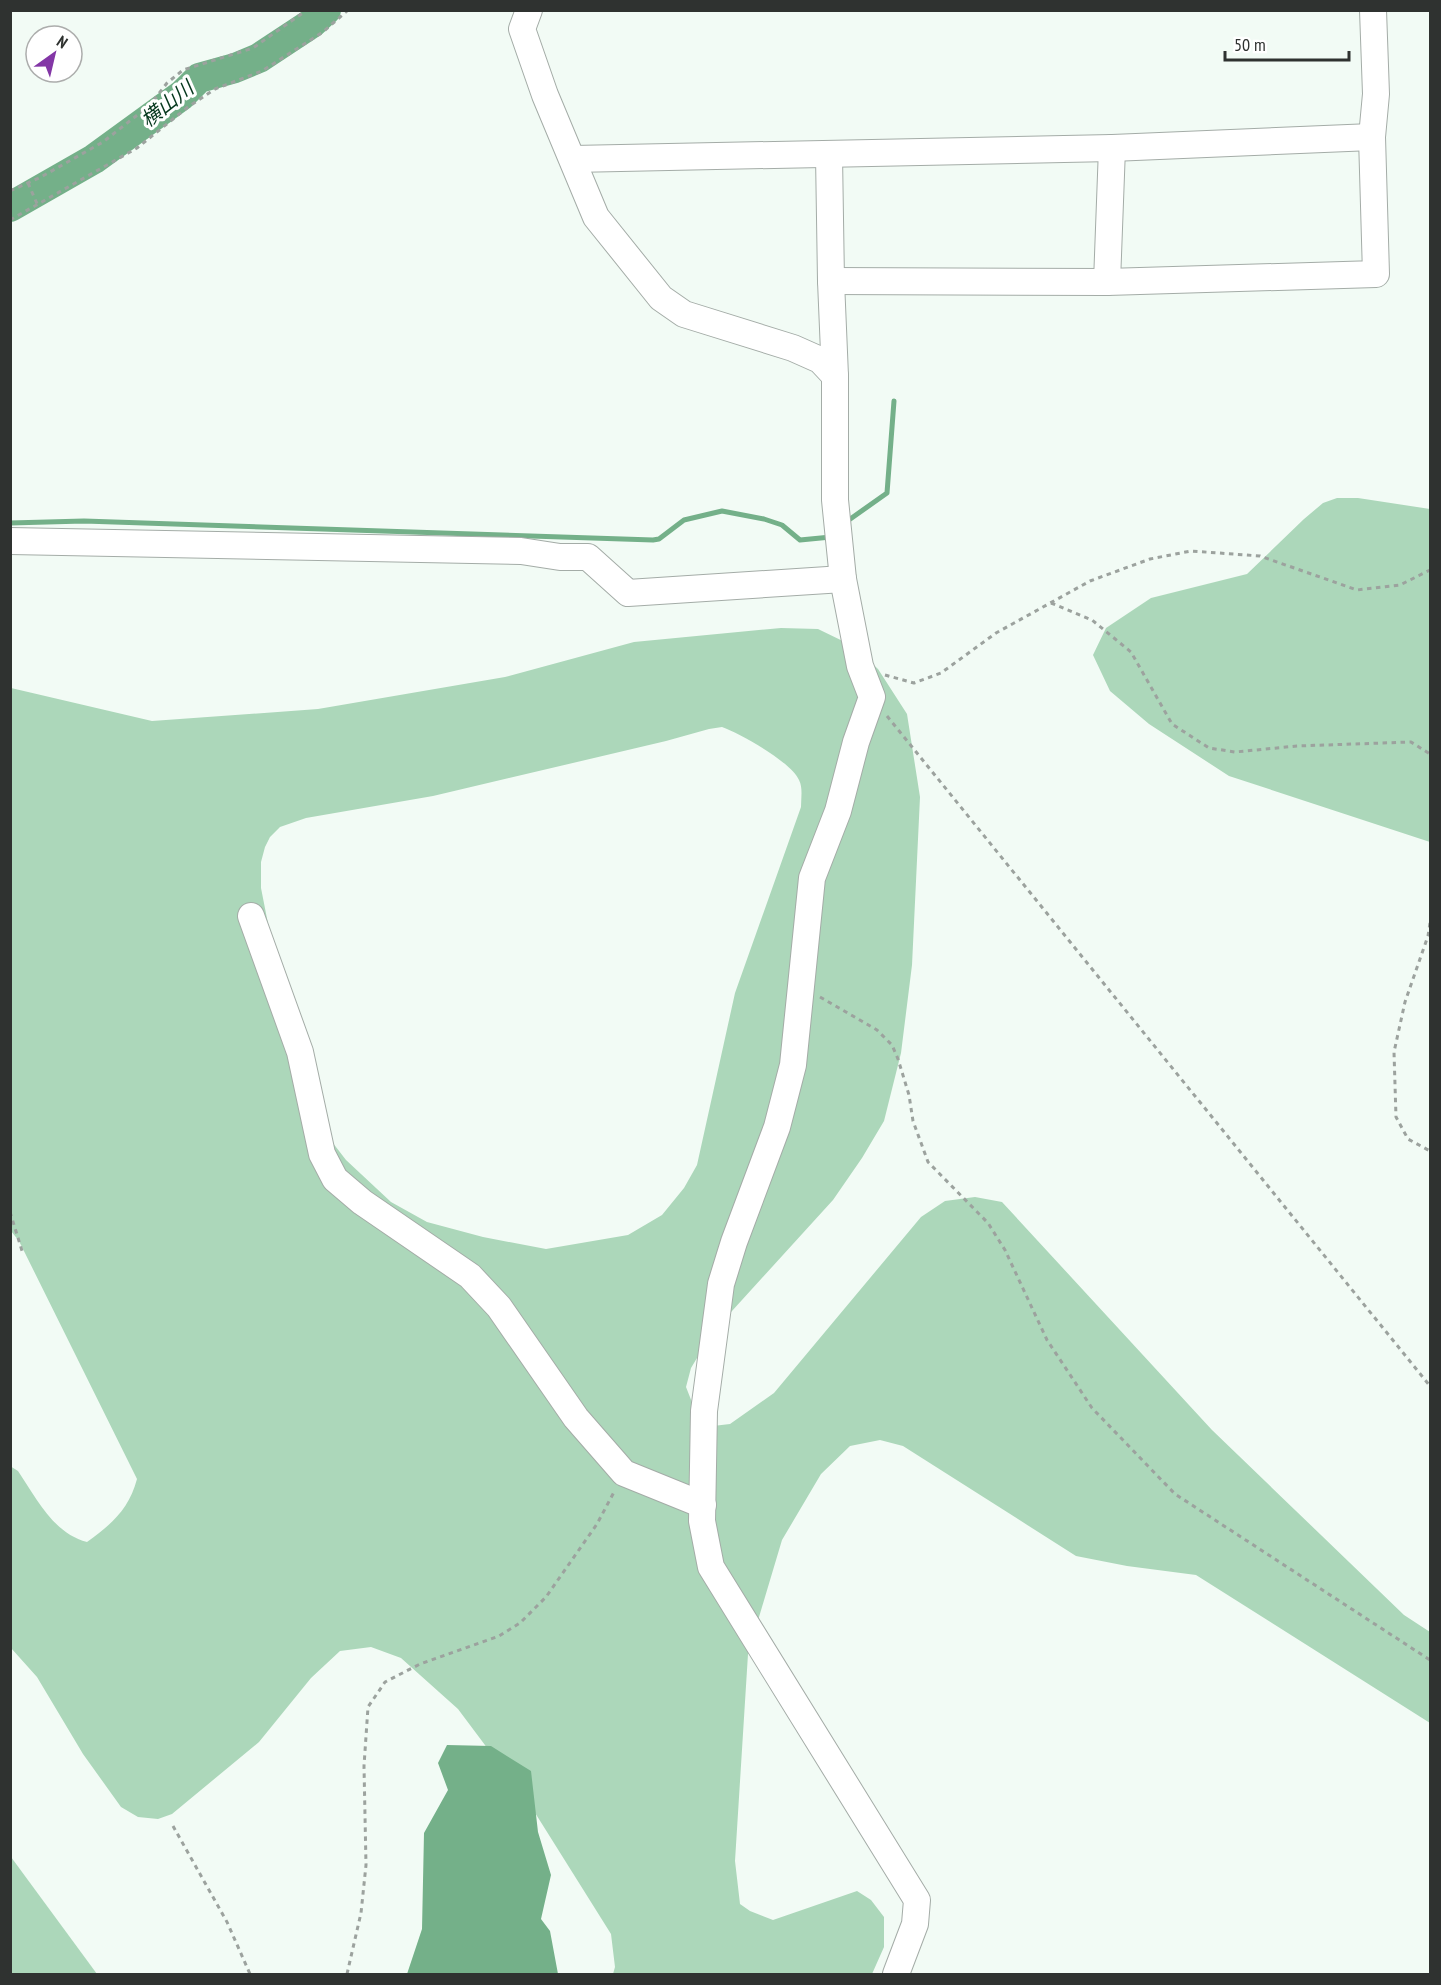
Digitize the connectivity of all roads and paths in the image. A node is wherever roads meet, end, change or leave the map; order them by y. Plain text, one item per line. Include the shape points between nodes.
1 (307, 10) edge
2 (348, 10) edge
3 (529, 10) edge
4 (1373, 10) edge
5 (1372, 137) junction
6 (1112, 148) junction
7 (829, 155) junction
8 (573, 159) junction
9 (28, 183) junction
10 (10, 191) edge
11 (38, 206) junction
12 (10, 220) edge
13 (831, 281) junction
14 (1107, 282) junction
15 (835, 376) junction
16 (10, 541) edge
17 (1431, 570) edge
18 (843, 579) junction
19 (1051, 603) junction
20 (860, 666) junction
21 (872, 697) junction
22 (1431, 754) edge
23 (251, 916) dead end
24 (1431, 922) edge
25 (800, 986) junction
26 (1431, 1151) edge
27 (10, 1212) edge
28 (23, 1254) dead end
29 (1431, 1386) edge
30 (624, 1473) junction
31 (703, 1505) junction
32 (1431, 1660) edge
33 (172, 1826) dead end
34 (250, 1974) edge
35 (347, 1974) edge
36 (896, 1974) edge

1 - 9 path via 254,48 183,70 150,105 103,142
2 - 11 path via 323,32 262,72 215,89 137,148
3 - 8 street via 522,29
4 - 5 street via 1376,94
5 - 6 street
5 - 14 street via 1376,274
6 - 7 street
6 - 14 street
7 - 8 street
7 - 13 street
8 - 15 street via 596,217 661,298 684,314 820,360
9 - 10 path
9 - 11 path
11 - 12 path
13 - 14 street
13 - 15 street
15 - 18 street via 835,500
16 - 18 street via 522,551 588,557 628,593
17 - 19 path via 1400,585 1357,590 1260,556 1191,551 1150,559 1090,581
18 - 20 street
19 - 20 path via 996,633 941,673 914,683
19 - 22 path via 1092,620 1131,652 1172,724 1209,748 1235,752 1411,742
20 - 21 street
21 - 25 street via 838,811 812,878
21 - 29 path
23 - 30 street via 300,1052 322,1154 335,1179 470,1276 499,1308 576,1418
24 - 26 path via 1405,1002 1394,1052 1396,1117 1408,1139
25 - 31 street via 793,1065 777,1127 721,1284 704,1411
25 - 32 path via 877,1030 892,1045 928,1162 987,1223 1005,1250 1047,1340 1092,1408 1175,1494
27 - 28 path
30 - 31 street
30 - 35 path via 597,1524 546,1597 520,1623 499,1636 420,1664 385,1682 368,1707 364,1766 366,1864 361,1913
31 - 36 street via 702,1521 711,1567 917,1900 915,1924
33 - 34 path via 227,1922

